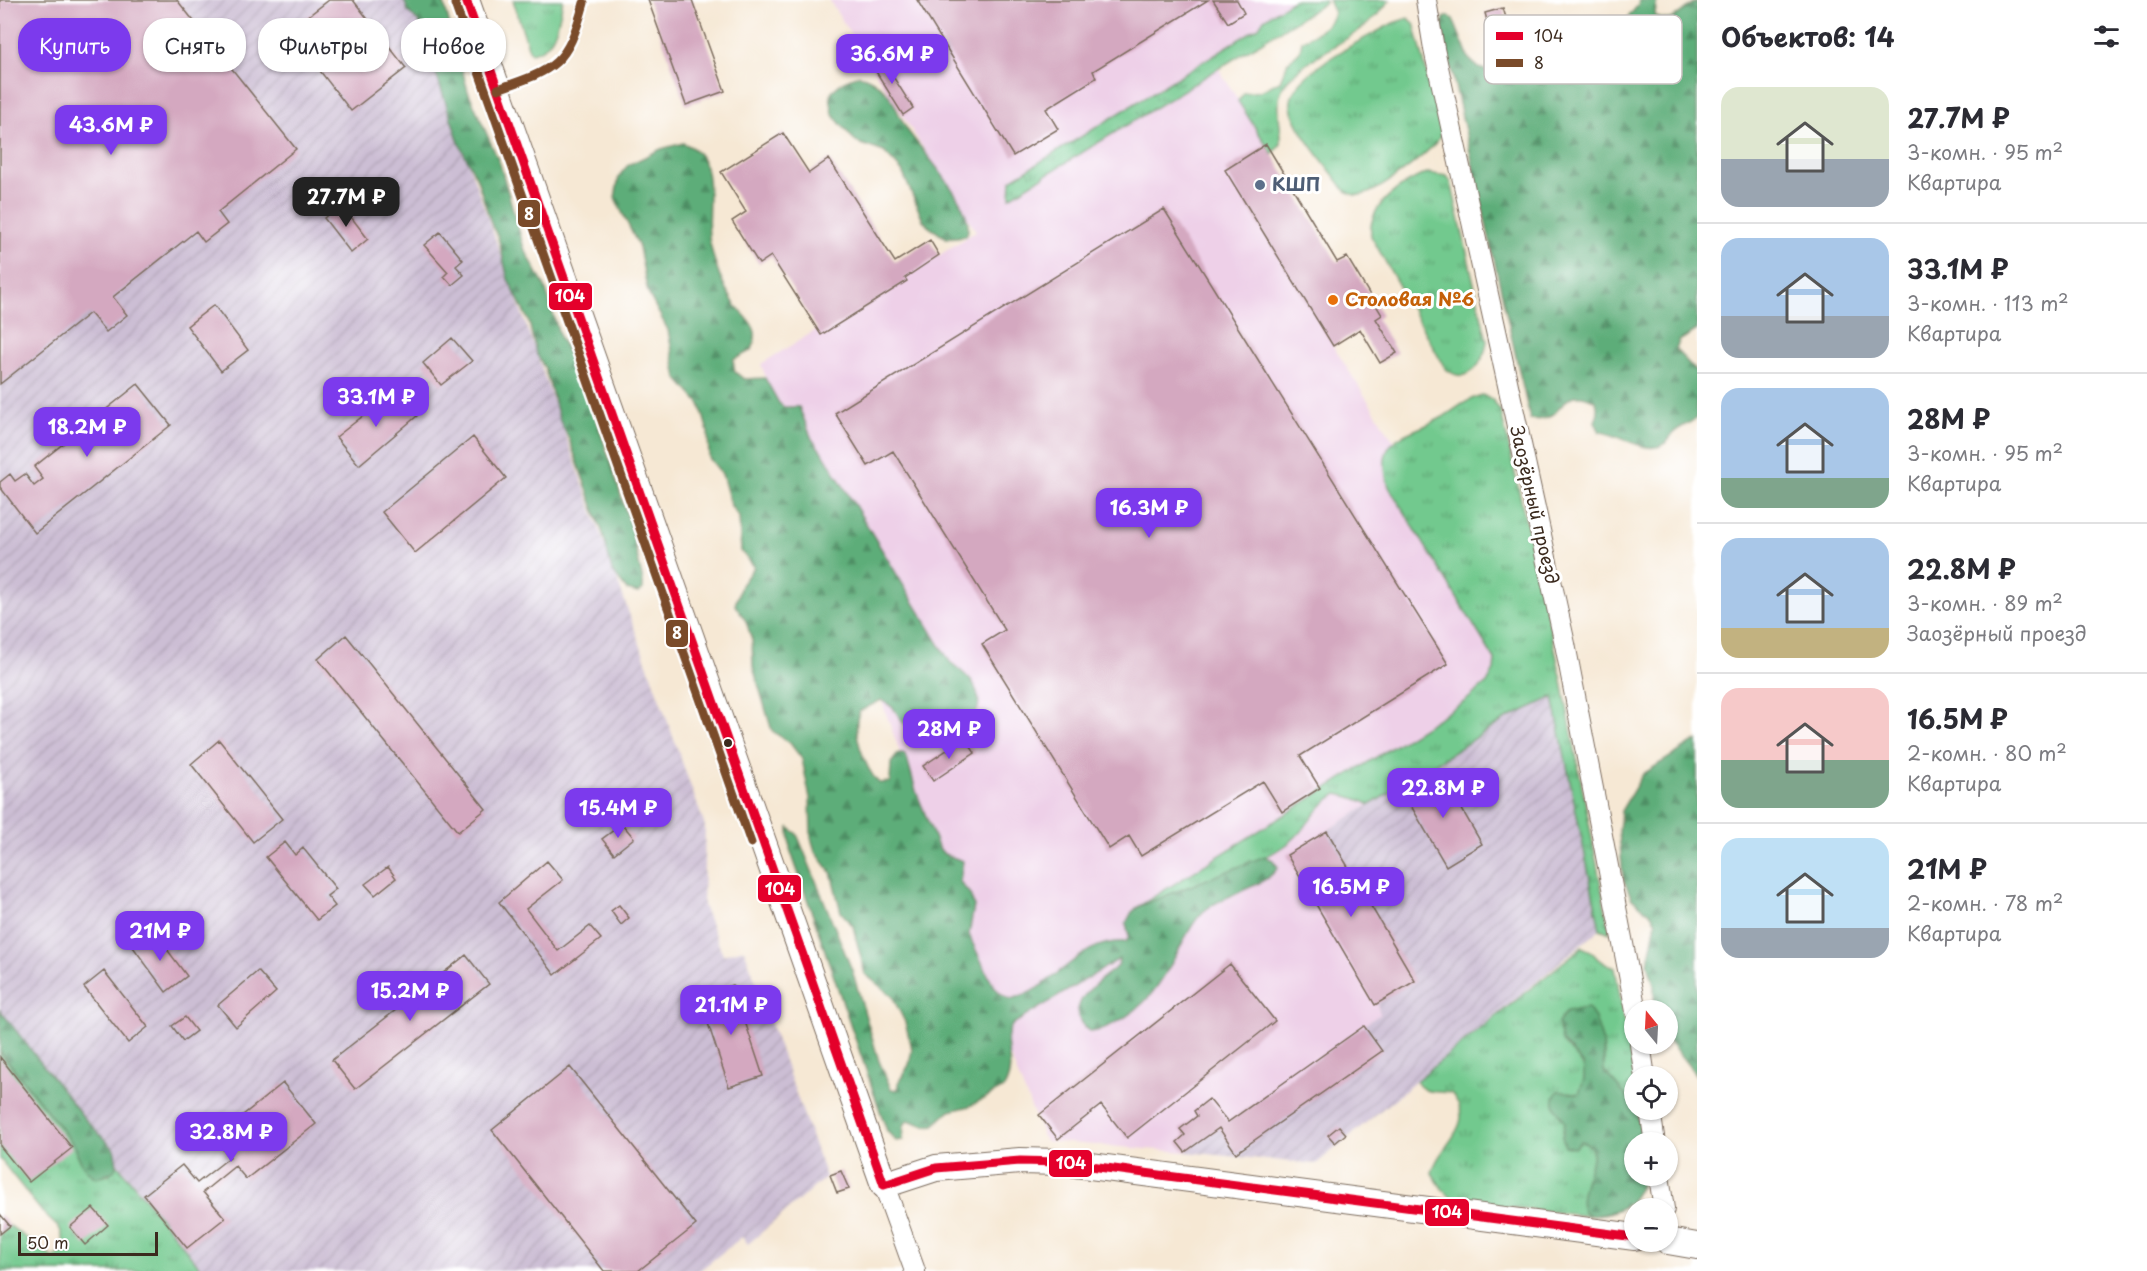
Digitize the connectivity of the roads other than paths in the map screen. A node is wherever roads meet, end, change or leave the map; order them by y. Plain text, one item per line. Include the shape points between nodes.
1 (466, 0) edge
2 (1426, 0) edge
3 (1634, 1000) edge
4 (884, 1185) junction
5 (1624, 1236) edge
6 (1678, 1242) edge
7 (1697, 1246) edge
8 (915, 1271) edge

1 - 4 street
2 - 3 street, Заозёрный проезд via 1565,644
4 - 5 street via 936,1168 1060,1162
4 - 8 street
6 - 7 street

